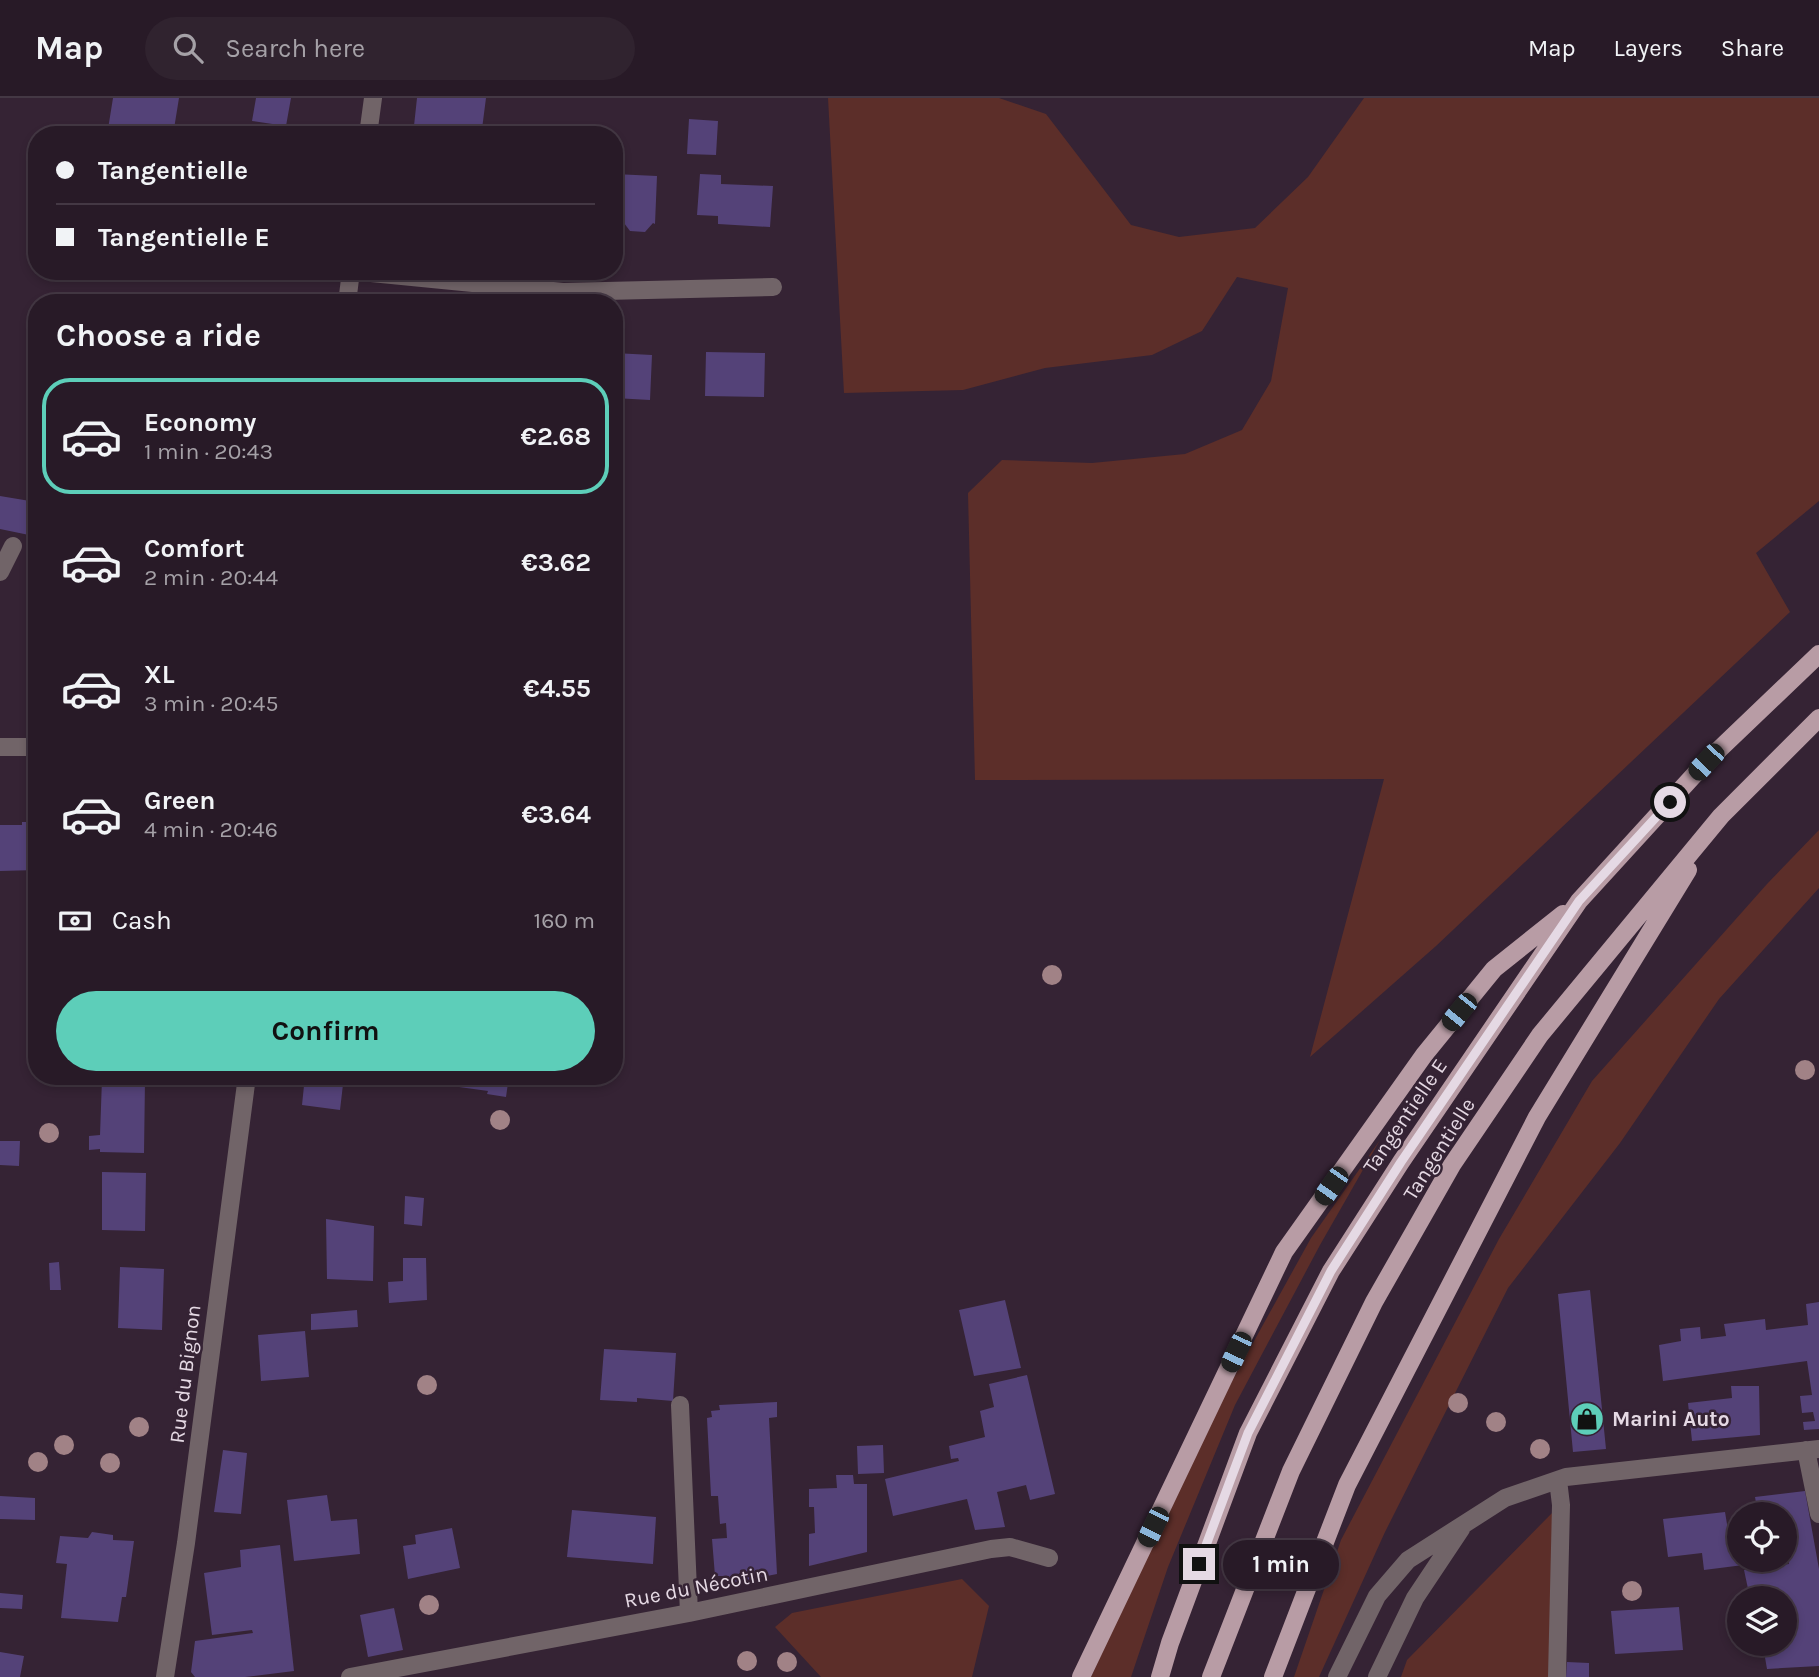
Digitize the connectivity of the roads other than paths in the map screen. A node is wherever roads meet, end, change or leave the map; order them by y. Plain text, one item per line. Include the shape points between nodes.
1 (373, 98) edge
2 (369, 126) edge
3 (442, 280) edge
4 (774, 287) dead end
5 (13, 547) dead end
6 (0, 572) edge
7 (1819, 654) edge
8 (1819, 718) edge
9 (0, 747) edge
10 (28, 747) edge
11 (1721, 816) junction
12 (1579, 901) junction
13 (246, 1085) edge
14 (680, 1405) dead end
15 (1812, 1450) edge
16 (1559, 1480) junction
17 (1819, 1514) edge
18 (1467, 1521) junction
19 (1049, 1558) dead end
20 (689, 1613) junction
21 (165, 1677) edge
22 (350, 1677) edge
23 (1082, 1677) edge
24 (1160, 1677) edge
25 (1211, 1677) edge
26 (1273, 1677) edge
27 (1337, 1677) edge
28 (1377, 1677) edge
29 (1557, 1677) edge

1 - 2 street
3 - 4 street via 563,292
5 - 6 street
7 - 12 main road via 1706,762
8 - 11 main road, Tangentielle
9 - 10 street
11 - 25 main road, Tangentielle via 1541,1035 1452,1165 1374,1302 1291,1471
11 - 26 main road via 1537,1118 1347,1485
12 - 23 main road via 1494,969 1423,1055 1284,1252
12 - 24 main road, Tangentielle E via 1331,1271 1248,1433
13 - 21 street, Rue du Bignon
14 - 20 street
15 - 16 street
15 - 17 street
16 - 18 street via 1505,1498
16 - 29 street
18 - 27 street via 1408,1560 1377,1596
18 - 28 street via 1415,1598
19 - 20 street, Rue du Nécotin via 1010,1547 991,1549
20 - 22 street, Rue du Nécotin

